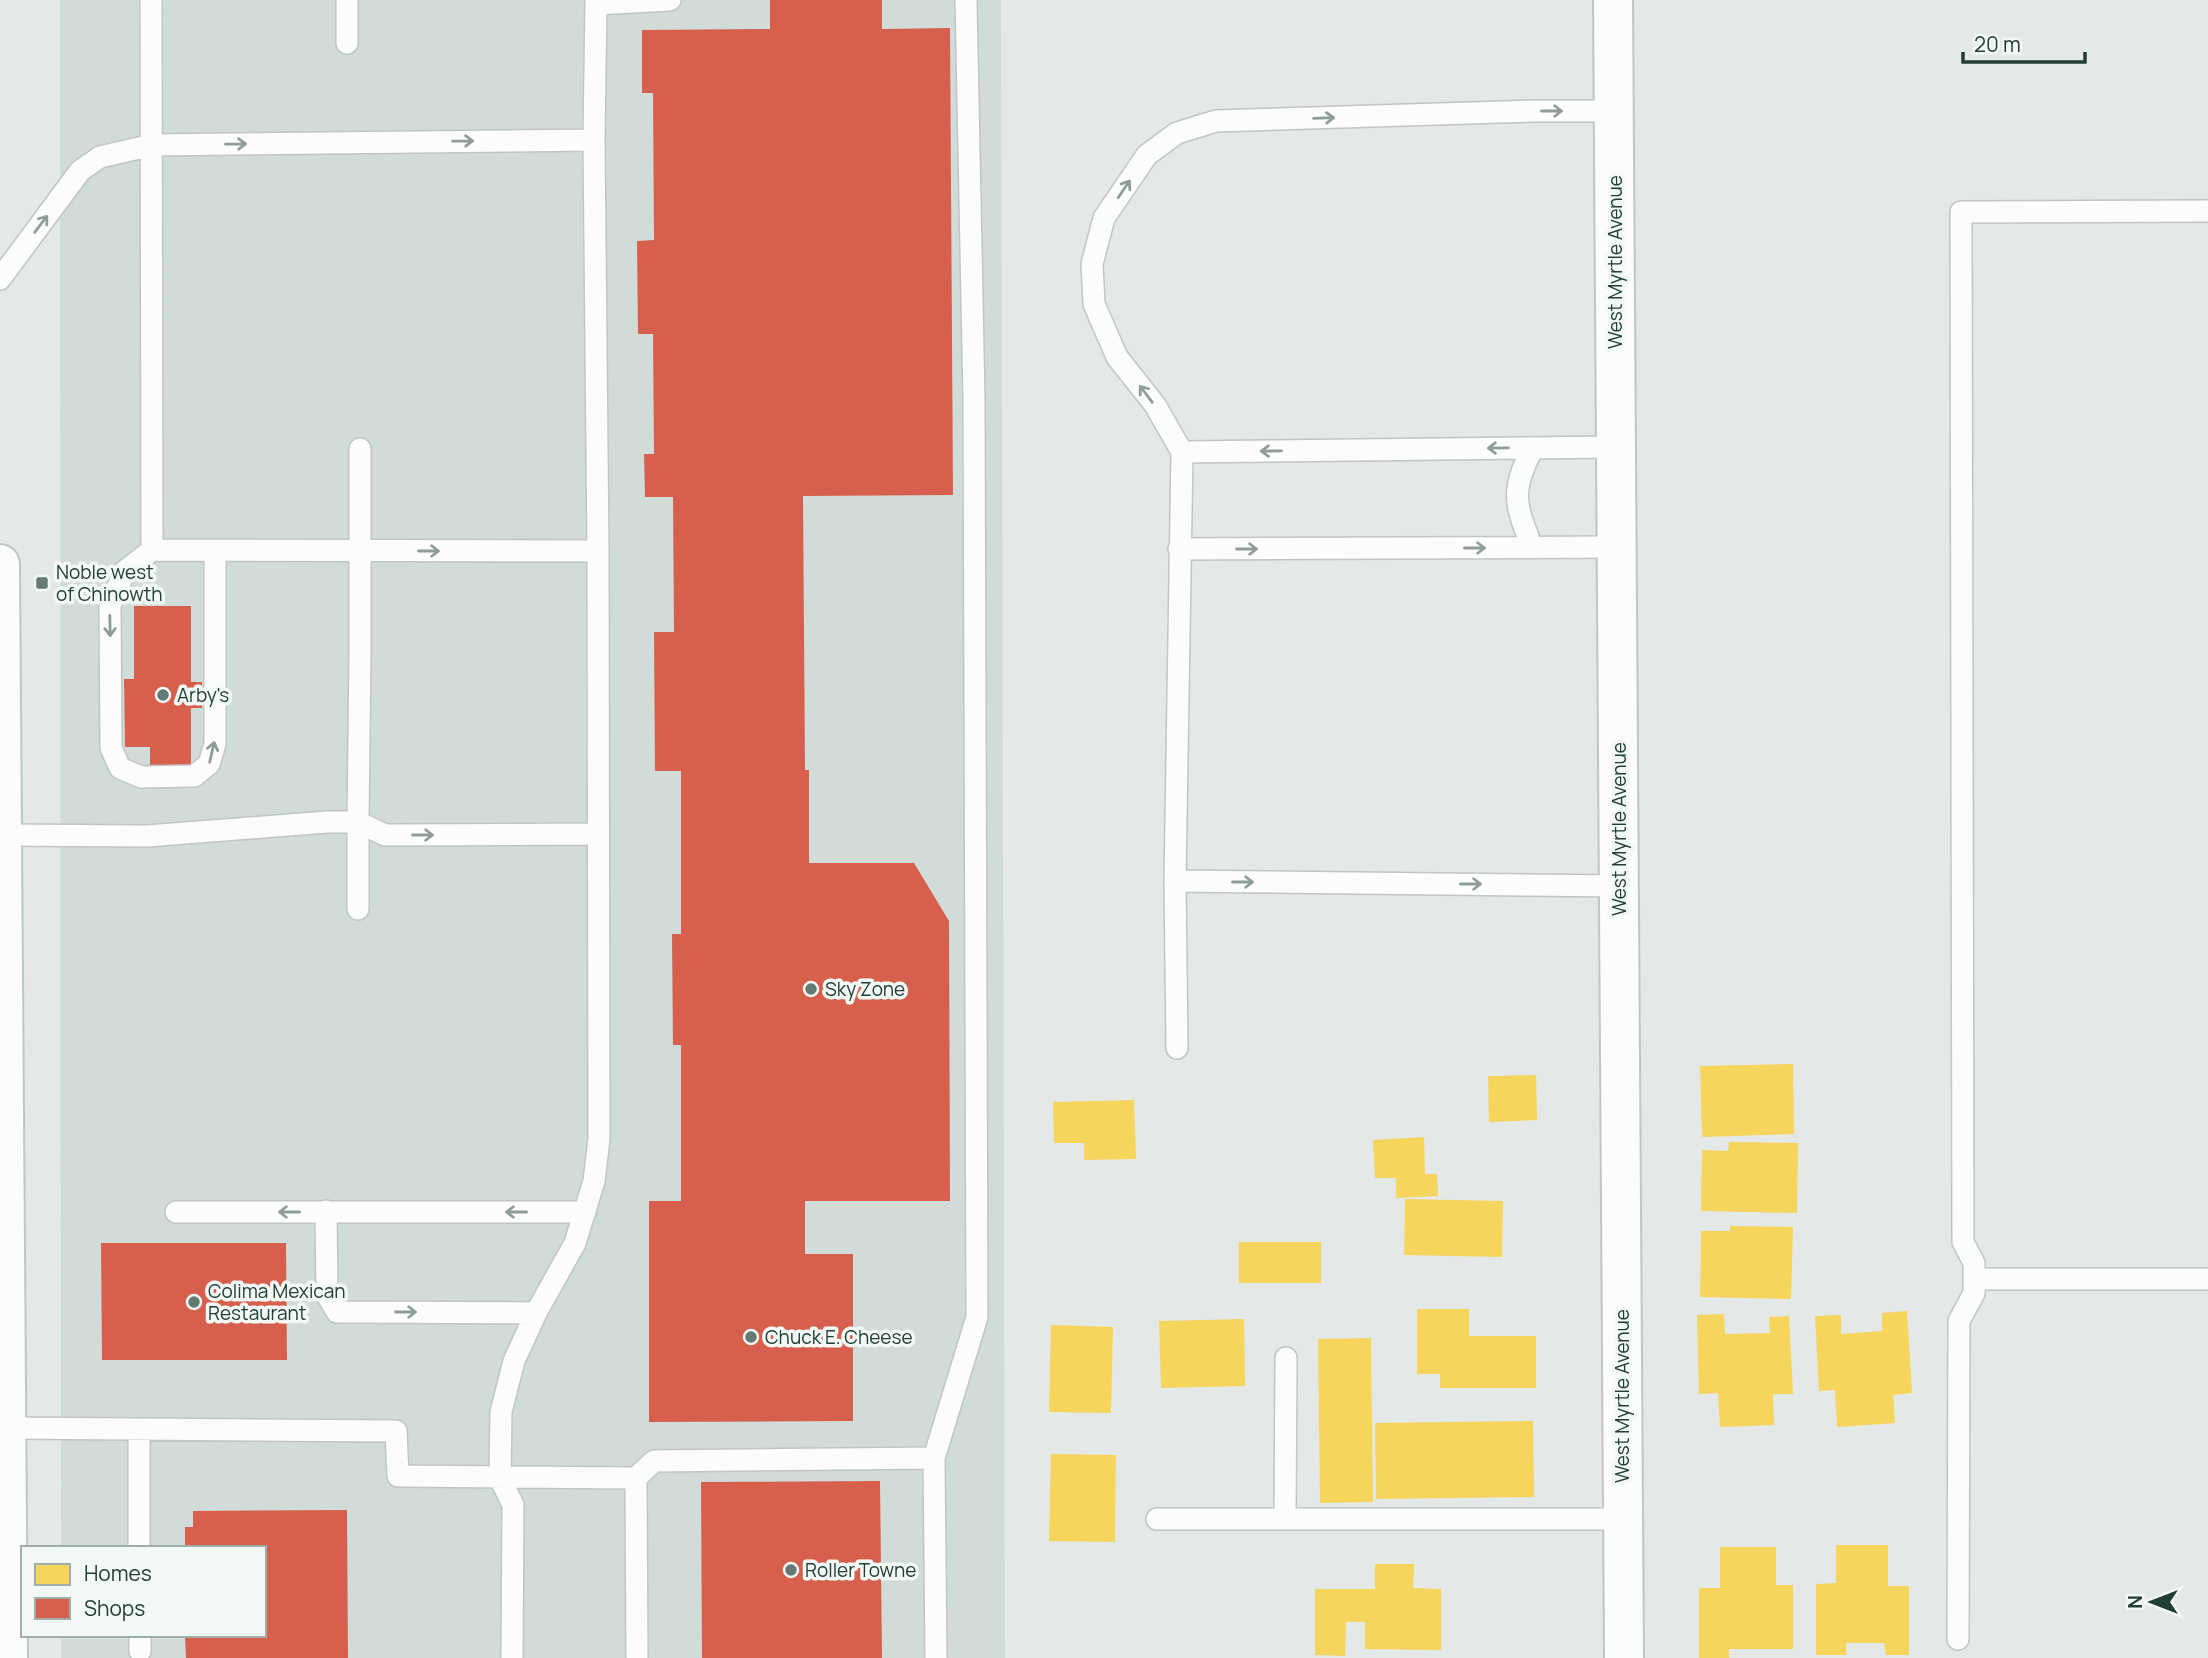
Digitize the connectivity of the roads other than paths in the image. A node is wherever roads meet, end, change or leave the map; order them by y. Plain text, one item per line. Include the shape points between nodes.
1 (151, 0) edge
2 (347, 0) edge
3 (670, 0) edge
4 (966, 0) edge
5 (1613, 0) edge
6 (596, 2) edge
7 (347, 43) dead end
8 (1614, 111) junction
9 (594, 140) junction
10 (152, 145) junction
11 (2208, 211) edge
12 (0, 279) edge
13 (1616, 447) junction
14 (1533, 448) junction
15 (360, 449) dead end
16 (1182, 452) junction
17 (1532, 547) junction
18 (1616, 547) junction
19 (1179, 549) junction
20 (152, 550) junction
21 (215, 551) junction
22 (360, 551) junction
23 (598, 551) junction
24 (0, 564) edge
25 (358, 822) junction
26 (598, 834) junction
27 (2, 835) junction
28 (1175, 881) junction
29 (1619, 886) junction
30 (358, 909) dead end
31 (1177, 1048) dead end
32 (326, 1211) junction
33 (176, 1212) dead end
34 (585, 1212) junction
35 (1974, 1279) junction
36 (2208, 1279) edge
37 (536, 1313) junction
38 (1286, 1358) dead end
39 (7, 1428) junction
40 (139, 1430) junction
41 (934, 1458) junction
42 (500, 1478) junction
43 (636, 1478) junction
44 (1157, 1519) dead end
45 (1285, 1519) junction
46 (1623, 1519) junction
47 (139, 1546) edge
48 (1958, 1639) dead end
49 (8, 1658) edge
50 (512, 1658) edge
51 (637, 1658) edge
52 (936, 1658) edge
53 (1624, 1658) edge

1 - 10 lane
2 - 7 lane
3 - 6 lane
4 - 41 lane via 974,399 977,1317
5 - 8 street, West Myrtle Avenue
6 - 9 lane
8 - 13 street, West Myrtle Avenue
16 -> 8 lane via 1117,357 1094,304 1092,264 1104,218 1147,155 1177,133 1216,121
10 -> 9 lane
9 - 23 lane
12 -> 10 lane via 80,171 100,157
10 - 20 lane
11 - 35 lane via 1961,212 1964,1242 1974,1263
13 - 14 lane
13 - 18 street, West Myrtle Avenue
14 -> 16 lane
14 - 17 lane via 1517,487 1518,511
15 - 22 lane
16 - 19 lane
17 - 18 lane
19 -> 17 lane
18 - 29 street, West Myrtle Avenue
19 - 28 lane
20 - 21 lane
20 -> 21 lane via 125,571 110,605 111,748 120,768 141,777 194,776 209,764 215,744
21 - 22 lane
22 -> 23 lane
22 - 25 lane
23 - 26 lane
24 - 27 street
25 -> 26 lane via 385,835
25 - 27 lane via 147,836
25 - 30 lane
26 - 34 lane via 600,1139
27 - 39 street
28 -> 29 lane
28 - 31 lane
29 - 46 street, West Myrtle Avenue
32 -> 33 lane
34 -> 32 lane
32 -> 37 lane via 327,1295 338,1312
34 - 37 lane via 575,1243
35 - 36 lane
35 - 48 lane via 1974,1293 1959,1321
37 - 42 lane via 514,1361 501,1412
38 - 45 lane
39 - 40 lane
39 - 49 street
40 - 42 lane via 396,1431 398,1476
40 - 47 lane
41 - 43 lane via 654,1461
41 - 52 lane
42 - 43 lane
42 - 50 lane via 513,1505
43 - 51 lane
44 - 45 lane
45 - 46 lane
46 - 53 street, West Myrtle Avenue

